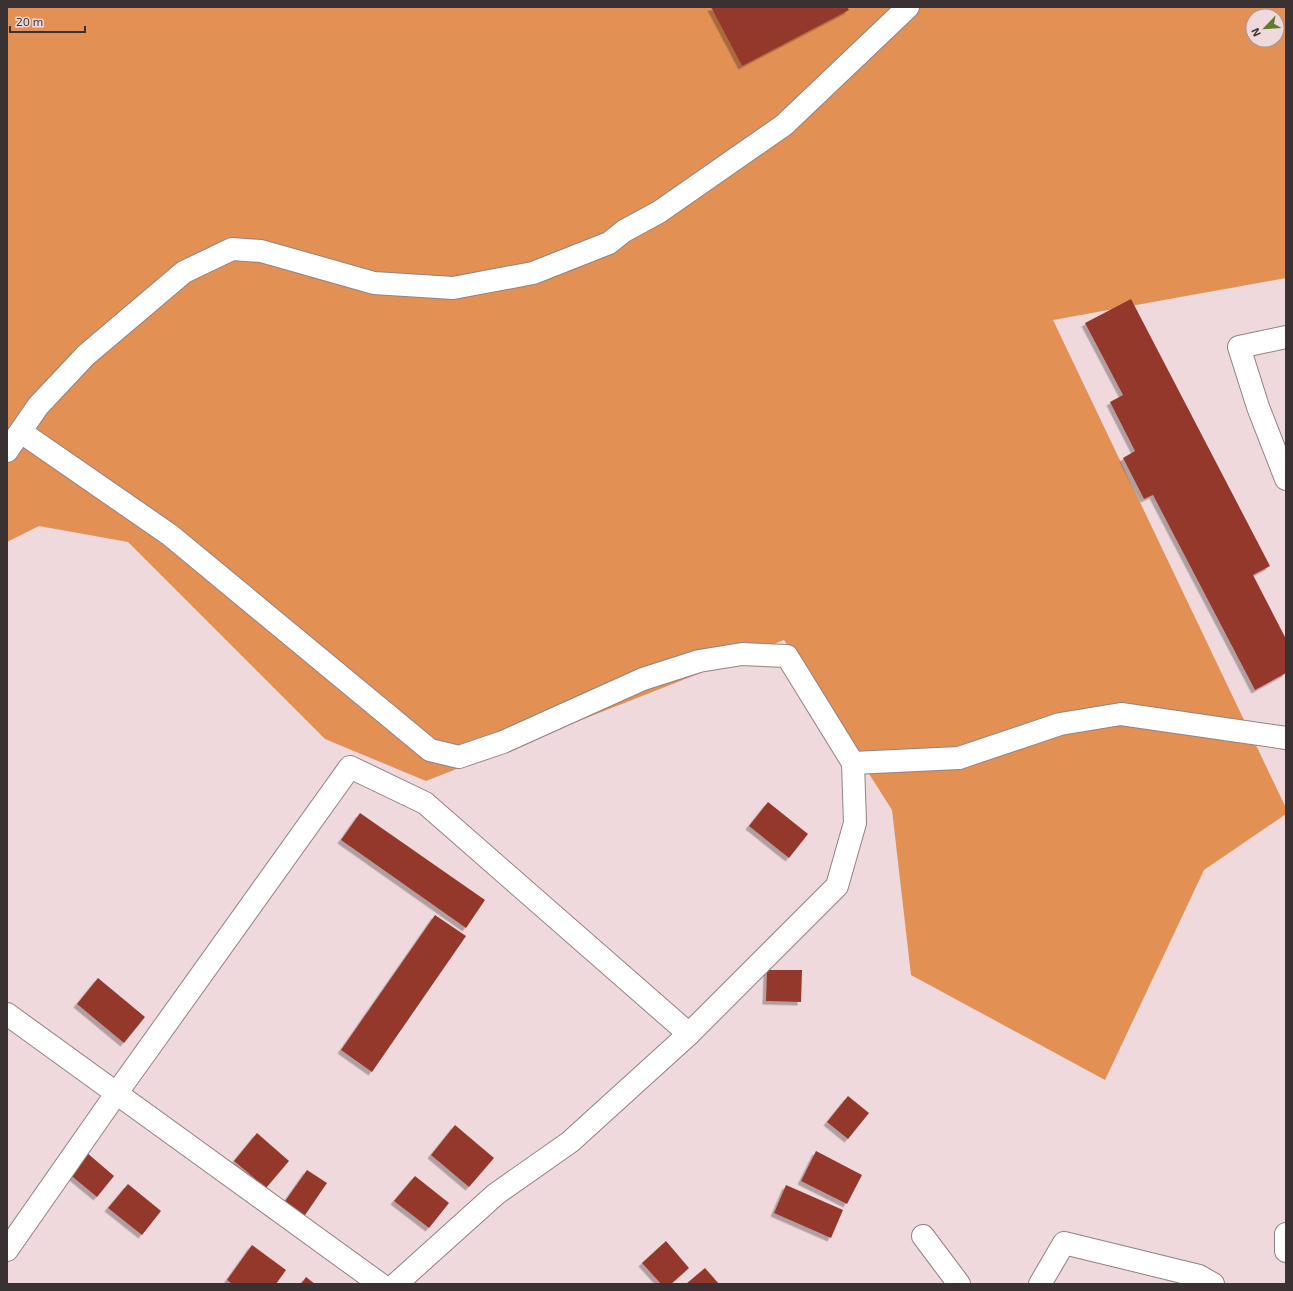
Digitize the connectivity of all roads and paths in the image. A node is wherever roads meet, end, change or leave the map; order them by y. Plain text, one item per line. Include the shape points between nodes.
1 (908, 7) edge
2 (1286, 337) edge
3 (21, 432) junction
4 (7, 451) edge
5 (1286, 479) edge
6 (1286, 738) edge
7 (853, 763) junction
8 (7, 1014) edge
9 (689, 1034) junction
10 (116, 1094) junction
11 (1286, 1234) edge
12 (923, 1236) dead end
13 (7, 1250) edge
14 (1286, 1251) edge
15 (380, 1284) edge
16 (396, 1284) edge
17 (959, 1284) edge
18 (1040, 1284) edge
19 (1214, 1284) edge

1 - 3 street via 784,125 659,212 624,231 609,243 533,273 453,288 374,283 261,251 232,249 184,272 86,355 38,406
2 - 5 street via 1239,347 1258,407
3 - 4 street
3 - 7 street via 170,535 430,750 459,757 503,742 643,679 699,661 742,654 787,656
6 - 7 street via 1121,714 1060,724 959,758
7 - 9 street via 855,823 837,886
8 - 10 street
9 - 10 street via 425,802 350,767
9 - 16 street via 570,1142 496,1194
10 - 13 street
10 - 15 street
11 - 14 street
12 - 17 street
18 - 19 street via 1064,1243 1199,1276

